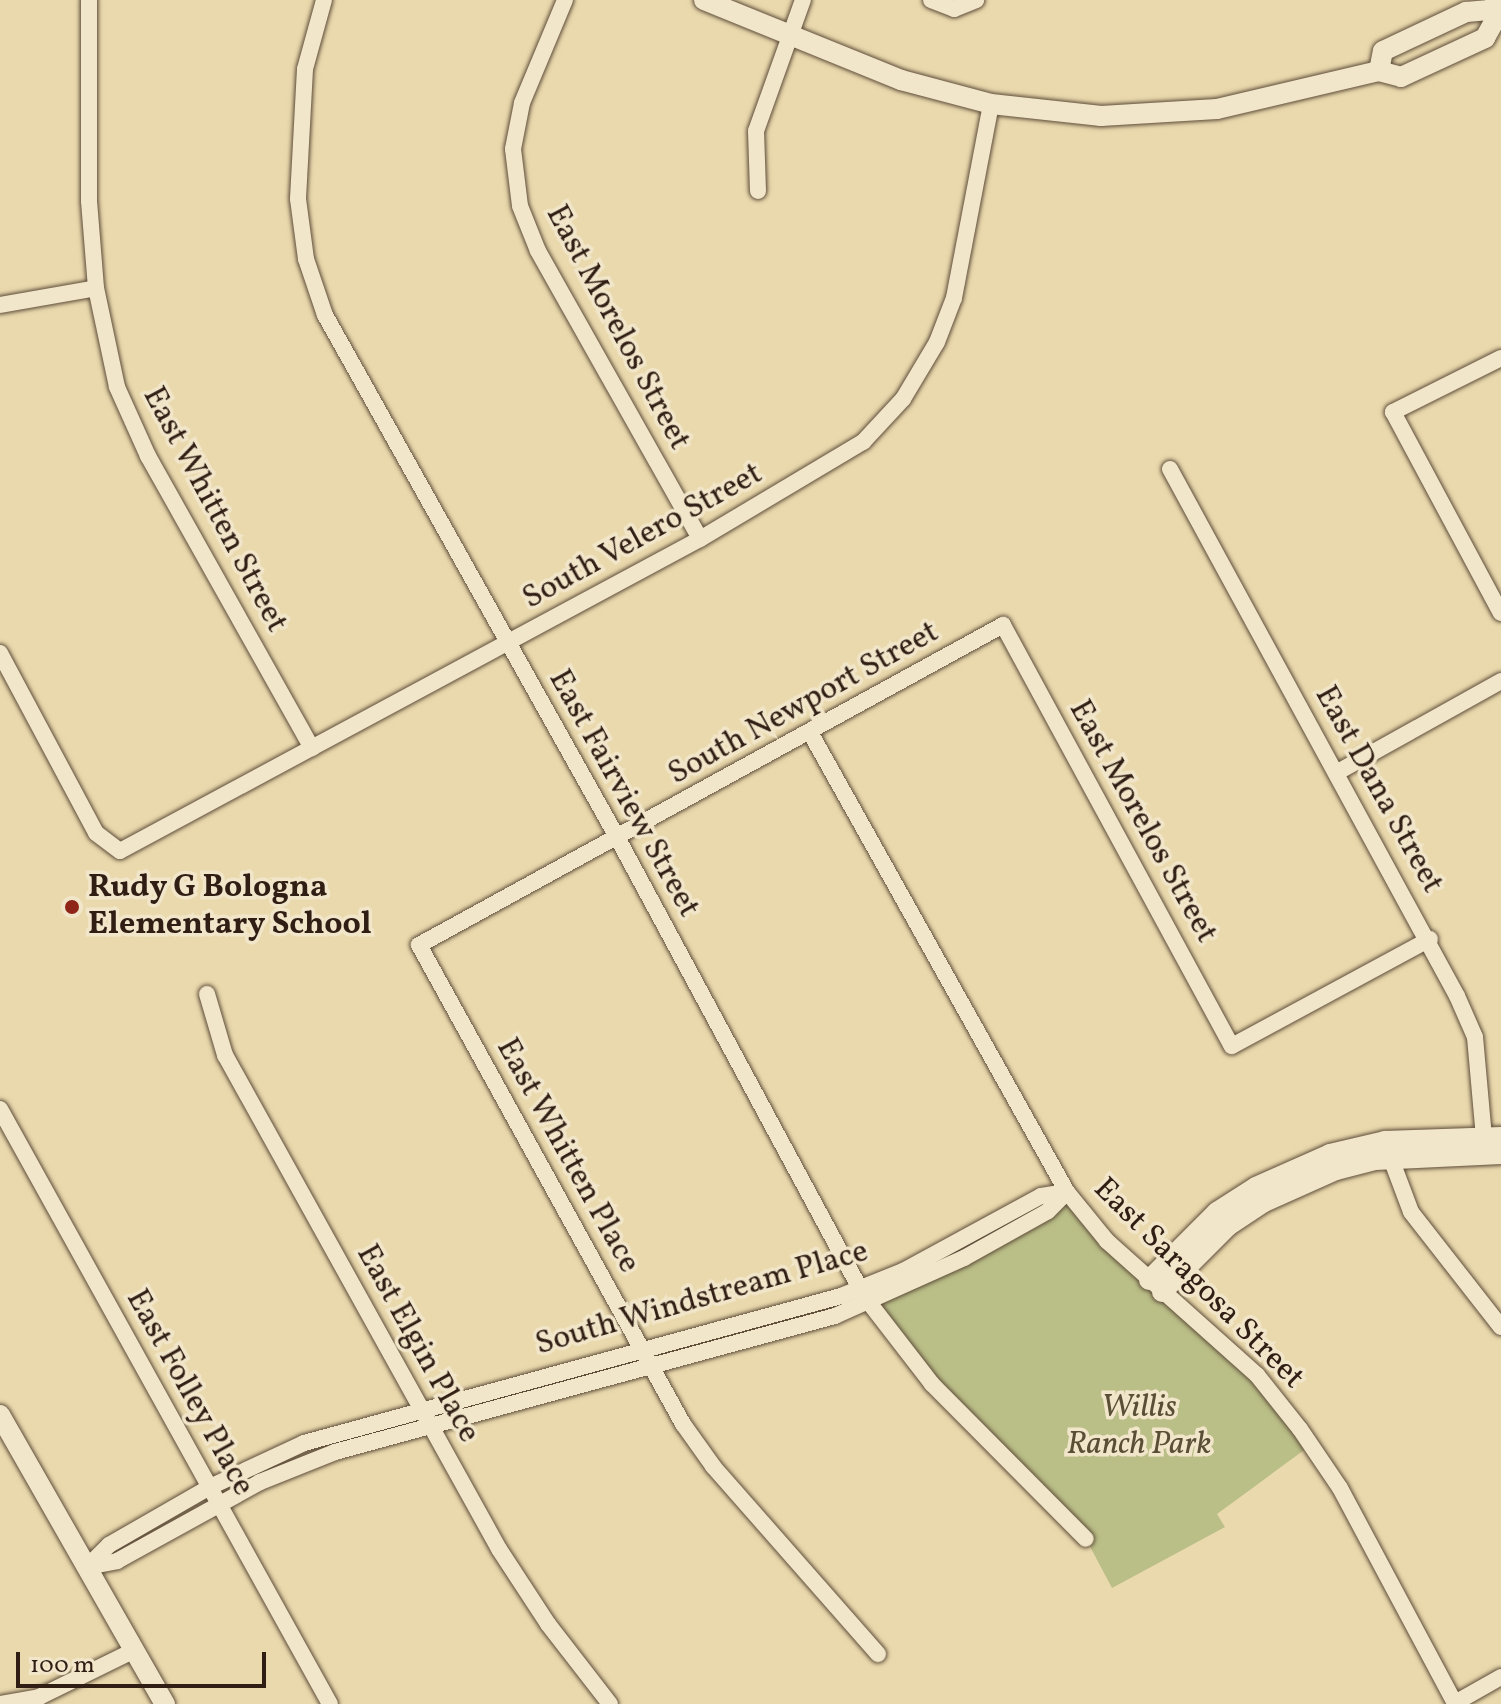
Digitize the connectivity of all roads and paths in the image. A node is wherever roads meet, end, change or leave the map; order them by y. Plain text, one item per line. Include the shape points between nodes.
1 (89, 0) edge
2 (324, 0) edge
3 (565, 0) edge
4 (704, 0) edge
5 (803, 0) edge
6 (931, 0) edge
7 (1496, 0) edge
8 (972, 3) edge
9 (1501, 9) edge
10 (789, 37) junction
11 (1379, 71) junction
12 (991, 104) junction
13 (758, 191) dead end
14 (96, 288) junction
15 (0, 305) edge
16 (1501, 358) edge
17 (1170, 469) dead end
18 (700, 539) junction
19 (1501, 613) edge
20 (1003, 625) joint
21 (508, 644) junction
22 (0, 653) edge
23 (1501, 681) edge
24 (811, 734) junction
25 (312, 748) junction
26 (1336, 773) junction
27 (617, 837) junction
28 (1430, 939) junction
29 (419, 945) joint
30 (207, 994) dead end
31 (0, 1109) edge
32 (1493, 1146) edge
33 (1388, 1150) junction
34 (1067, 1192) junction
35 (1155, 1286) junction
36 (865, 1296) junction
37 (1501, 1327) edge
38 (642, 1351) junction
39 (651, 1366) junction
40 (421, 1409) junction
41 (0, 1415) edge
42 (430, 1424) junction
43 (210, 1487) junction
44 (219, 1504) junction
45 (1086, 1539) dead end
46 (87, 1567) junction
47 (135, 1650) junction
48 (878, 1654) dead end
49 (1501, 1677) edge
50 (1455, 1703) edge
51 (1, 1704) edge
52 (165, 1704) edge
53 (330, 1704) edge
54 (610, 1704) edge

1 - 14 street, East Whitten Street via 89,201
2 - 21 street, East Fairview Street via 305,69 298,142 306,259 325,315
3 - 18 street, East Morelos Street via 522,103 513,149 520,206 538,251
4 - 10 street
5 - 10 street
6 - 8 street via 954,9
7 - 9 main road
9 - 11 street via 1466,12 1383,51
9 - 11 street via 1485,38 1444,59 1401,77
10 - 12 street via 901,80
10 - 13 street via 756,131
11 - 12 street via 1273,100 1179,113 1065,115
12 - 18 street, South Velero Street via 954,298 937,342 903,399 863,442
14 - 15 street
14 - 25 street, East Whitten Street via 117,387 148,456
16 - 19 street via 1393,412
17 - 26 street, East Dana Street
18 - 21 street, South Velero Street
20 - 24 street, South Newport Street
20 - 28 street, East Morelos Street via 1232,1046
21 - 25 street, South Velero Street
21 - 27 street, East Fairview Street
22 - 25 street, South Velero Street via 96,833 120,851
23 - 26 street
24 - 27 street, South Newport Street
24 - 34 street, East Saragosa Street via 1042,1156
26 - 28 street, East Dana Street
27 - 29 street, South Newport Street
27 - 36 street, East Fairview Street
28 - 32 street, East Dana Street via 1475,1037
29 - 38 street, East Whitten Place
30 - 40 street, East Elgin Place via 225,1055
31 - 43 street, East Folley Place
32 - 33 street
33 - 35 street via 1264,1202
33 - 37 street via 1411,1212
34 - 35 street, East Saragosa Street
34 - 36 street, South Windstream Place via 1048,1211 964,1258
35 - 50 street, East Saragosa Street via 1257,1375 1300,1429 1340,1488
36 - 38 street, South Windstream Place
36 - 39 street, South Windstream Place via 805,1327
36 - 45 street, East Fairview Street via 932,1384
38 - 39 street, East Whitten Place
38 - 40 street, South Windstream Place
39 - 42 street, South Windstream Place
39 - 48 street, East Whitten Place via 713,1466
40 - 42 street, East Elgin Place
40 - 43 street, South Windstream Place via 304,1443
41 - 46 street
42 - 44 street, South Windstream Place via 290,1468
42 - 54 street, East Elgin Place via 499,1549
43 - 44 street, East Folley Place
43 - 46 street, South Windstream Place via 109,1545
44 - 46 street, South Windstream Place via 117,1561
44 - 53 street, East Folley Place
46 - 47 street
47 - 51 street via 39,1697
47 - 52 street
49 - 50 street

